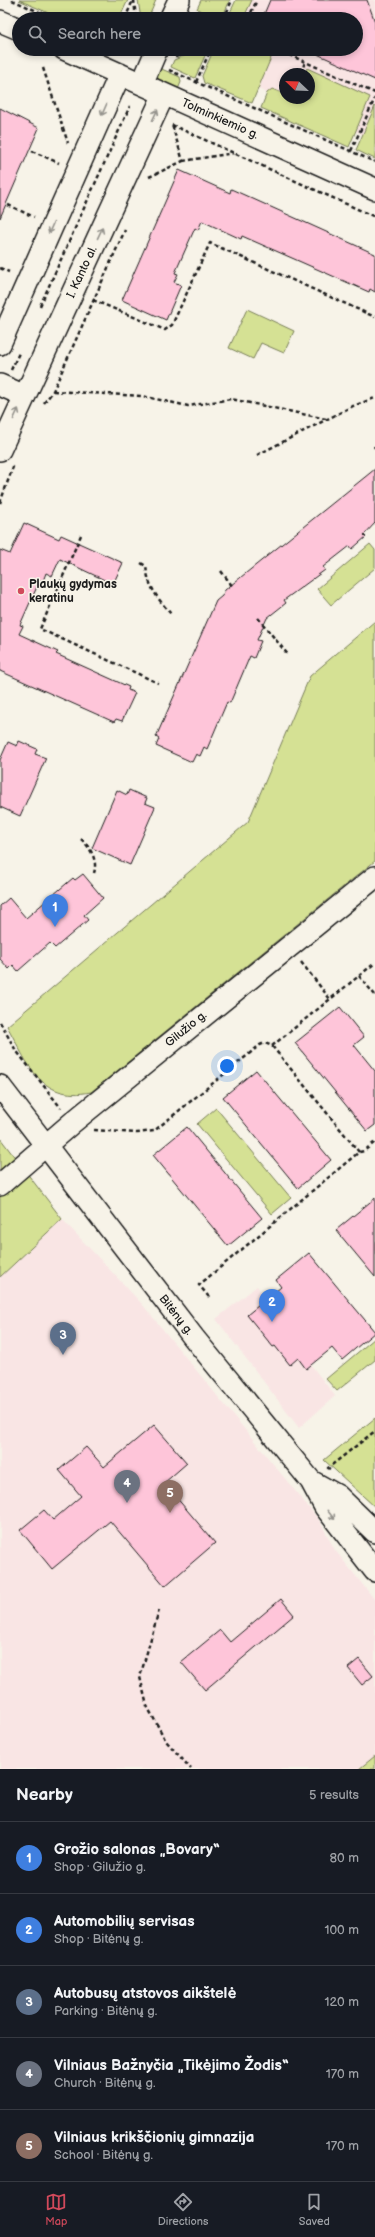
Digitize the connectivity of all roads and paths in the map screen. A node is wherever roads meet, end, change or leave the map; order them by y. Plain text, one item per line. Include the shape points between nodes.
1 (12, 0) edge
2 (133, 0) edge
3 (232, 0) edge
4 (257, 0) edge
5 (186, 6) edge
6 (39, 12) edge
7 (128, 12) edge
8 (135, 12) edge
9 (196, 12) edge
10 (227, 12) edge
11 (251, 12) edge
12 (0, 21) edge
13 (12, 26) edge
14 (80, 56) edge
15 (146, 56) edge
16 (150, 56) edge
17 (208, 56) edge
18 (292, 56) edge
19 (305, 62) junction
20 (44, 68) dead end
21 (302, 68) edge
22 (120, 74) junction
23 (196, 82) junction
24 (142, 84) junction
25 (375, 93) edge
26 (164, 94) junction
27 (375, 98) edge
28 (130, 106) dead end
29 (68, 144) dead end
30 (32, 151) dead end
31 (351, 151) junction
32 (234, 153) junction
33 (183, 161) junction
34 (375, 162) edge
35 (59, 163) dead end
36 (149, 177) dead end
37 (375, 189) edge
38 (8, 205) dead end
39 (34, 217) dead end
40 (375, 217) edge
41 (0, 268) edge
42 (9, 272) dead end
43 (93, 300) dead end
44 (40, 307) dead end
45 (375, 317) edge
46 (0, 344) edge
47 (20, 350) dead end
48 (2, 386) edge
49 (53, 391) dead end
50 (25, 396) junction
51 (375, 398) edge
52 (326, 419) junction
53 (0, 450) edge
54 (257, 455) dead end
55 (81, 535) dead end
56 (141, 563) dead end
57 (221, 571) dead end
58 (233, 587) dead end
59 (171, 614) dead end
60 (258, 618) dead end
61 (289, 656) dead end
62 (158, 683) dead end
63 (81, 839) dead end
64 (94, 873) dead end
65 (375, 877) edge
66 (288, 945) junction
67 (375, 963) edge
68 (360, 976) junction
69 (375, 995) edge
70 (330, 999) junction
71 (0, 1022) edge
72 (272, 1046) junction
73 (0, 1086) edge
74 (73, 1122) junction
75 (375, 1142) edge
76 (46, 1146) junction
77 (359, 1152) junction
78 (0, 1185) edge
79 (209, 1298) dead end
80 (375, 1430) edge
81 (328, 1468) dead end
82 (311, 1481) junction
83 (375, 1532) edge
84 (375, 1571) edge
85 (159, 1610) dead end
86 (191, 1769) edge

1 - 6 path
2 - 7 path
2 - 8 path
3 - 10 path
4 - 11 path
5 - 9 path
12 - 13 street
14 - 22 street, Tolminkiemio g.
15 - 24 street
16 - 23 path
17 - 23 path
18 - 19 path
19 - 21 path
19 - 25 path
20 - 29 path
22 - 24 street, Tolminkiemio g.
22 -> 46 street
23 - 31 path
24 - 26 street, Tolminkiemio g.
26 - 37 street, Tolminkiemio g.
50 -> 26 street, I. Kanto al.
27 - 31 path
28 - 44 path
30 - 35 path
31 - 34 path
32 - 33 path
32 - 33 path via 172,125
32 - 40 path
33 - 36 path
38 - 39 path
41 - 42 path
43 - 45 path via 165,330 172,325 210,244
47 - 48 path
48 - 50 street
49 - 52 path via 142,396 188,406 231,399
53 -> 50 street, I. Kanto al.
51 - 52 path
52 - 54 path
55 - 62 path via 40,630
56 - 59 path via 146,566 154,594
57 - 58 path
60 - 61 path
63 - 64 path via 89,846 96,866
65 - 66 street, Gilužio g.
66 - 70 path
66 - 74 street, Gilužio g.
67 - 68 path
68 - 69 path
68 - 70 path
70 - 72 path
71 - 74 path via 15,1049
72 - 74 path via 265,1043 260,1045 154,1131 96,1131
72 - 77 path
73 - 76 street, Bitėnų g.
74 - 76 street, Gilužio g.
75 - 77 path
76 - 78 street, Gilužio g.
76 - 82 street, Bitėnų g. via 206,1353
77 - 79 path via 199,1284
80 - 81 path
82 - 83 street, Bitėnų g. via 338,1496
82 -> 84 street, Bitėnų g. via 325,1507
85 - 86 path via 140,1677 148,1706 162,1734

